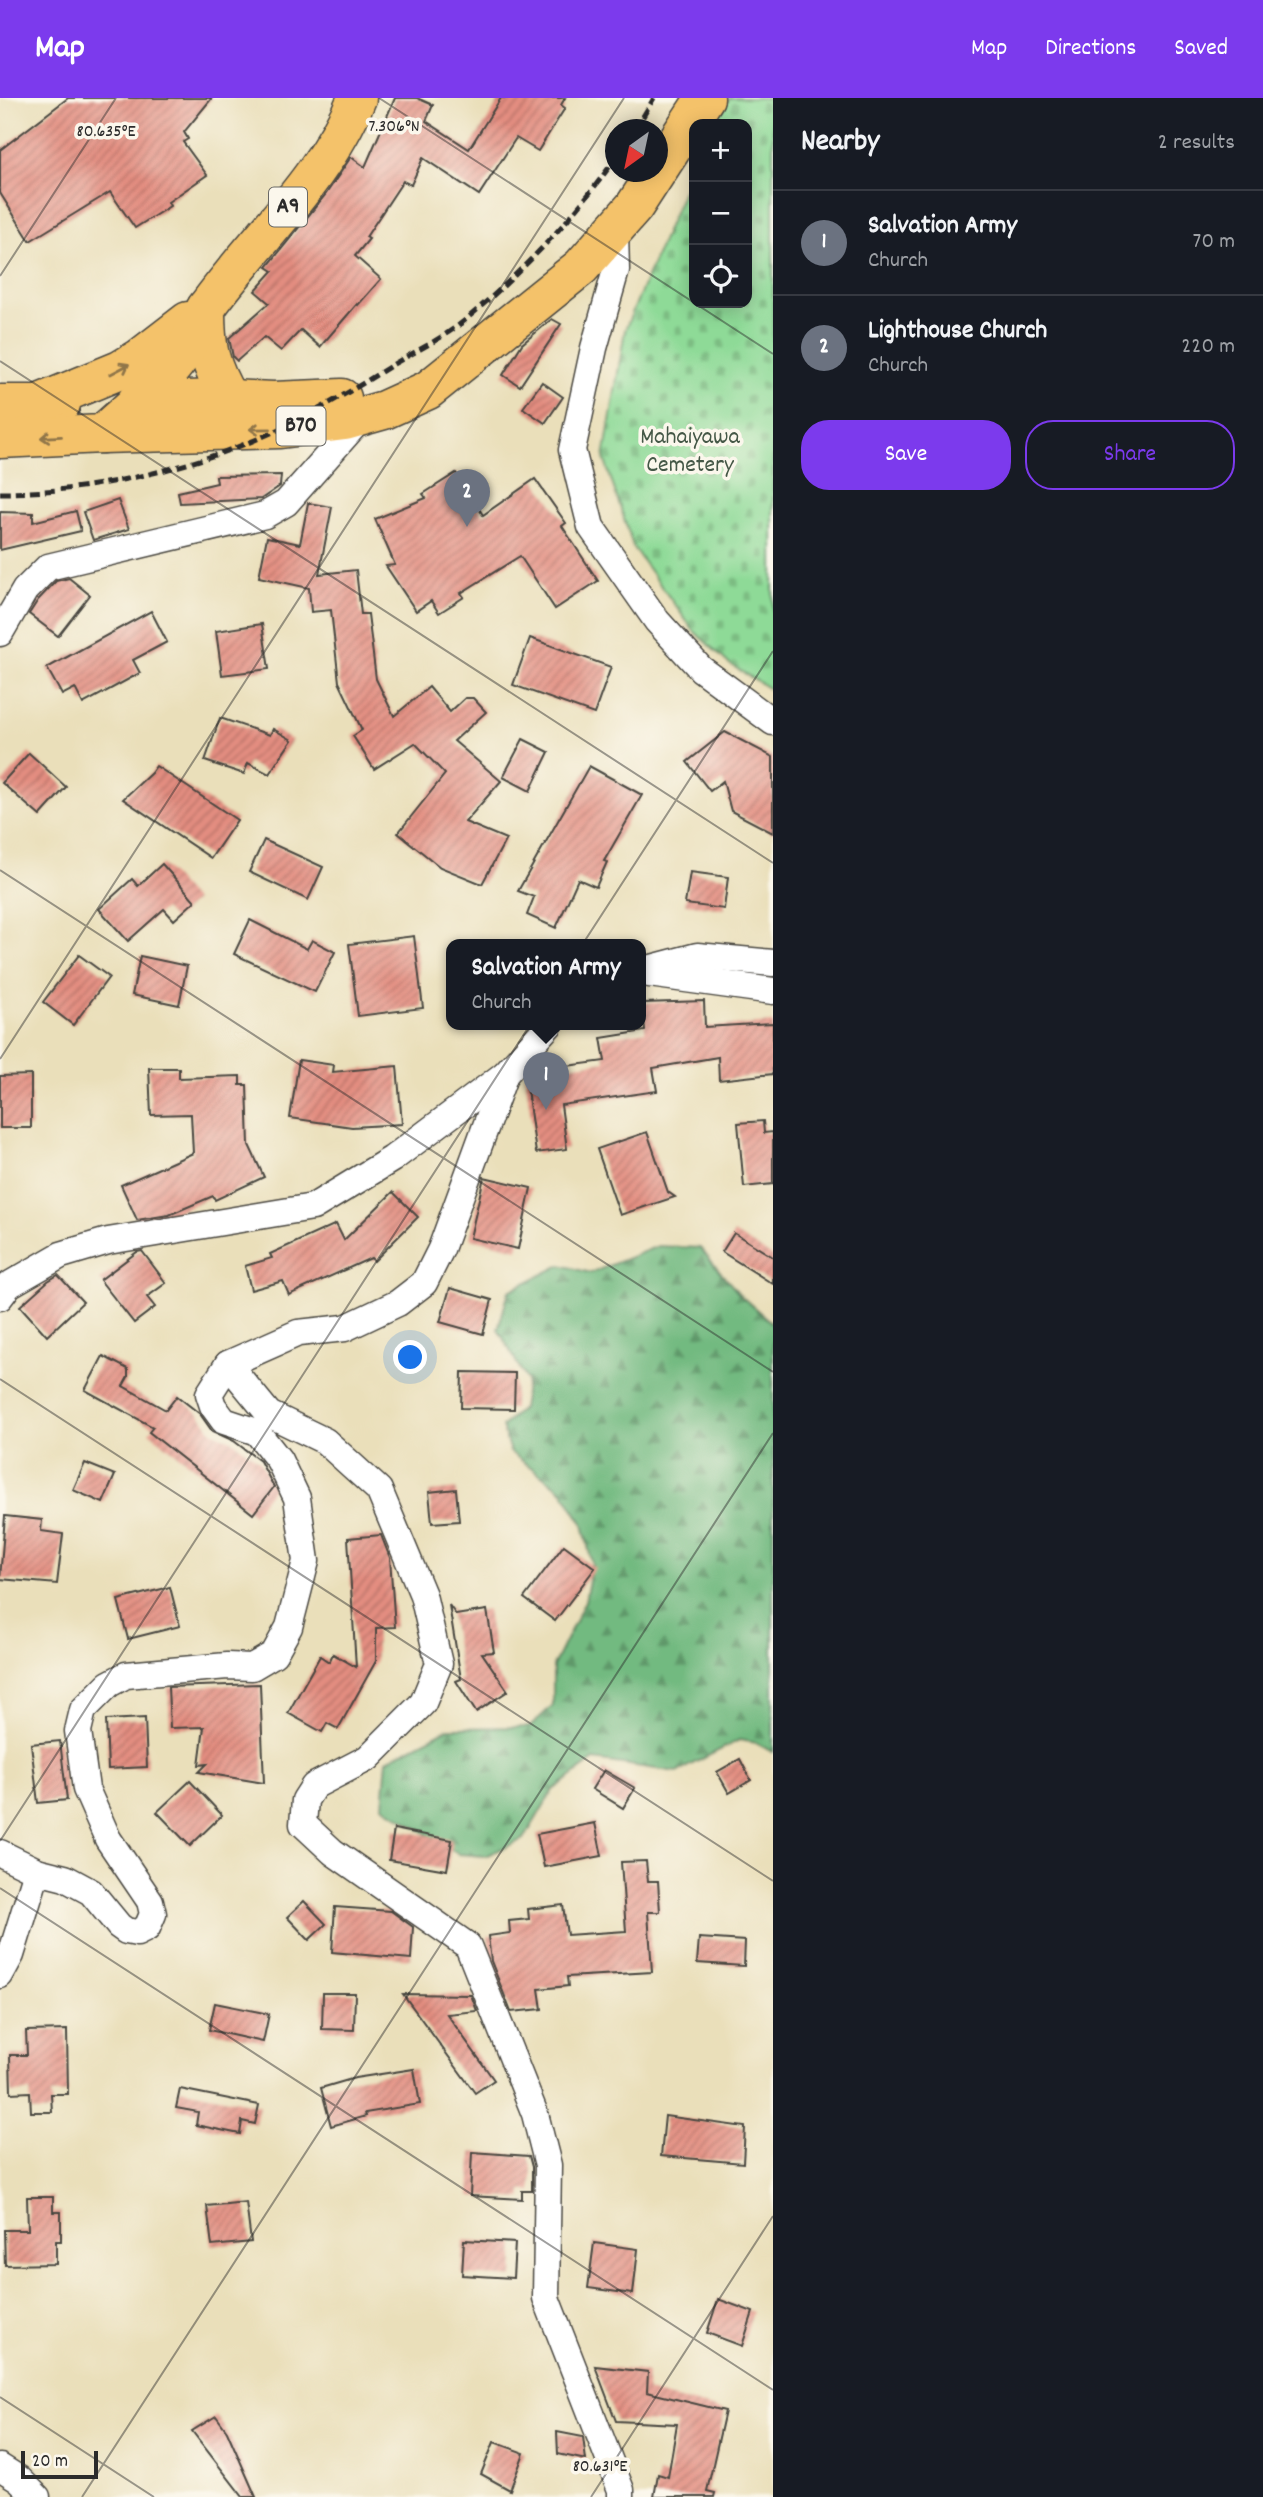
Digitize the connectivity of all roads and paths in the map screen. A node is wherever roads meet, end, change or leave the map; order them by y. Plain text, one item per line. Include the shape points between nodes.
1 (358, 98) edge
2 (705, 98) edge
3 (615, 231) junction
4 (206, 308) junction
5 (478, 348) junction
6 (229, 399) junction
7 (137, 401) junction
8 (17, 405) edge
9 (362, 417) junction
10 (102, 434) junction
11 (0, 439) edge
12 (0, 633) edge
13 (773, 722) edge
14 (773, 963) edge
15 (646, 970) edge
16 (646, 973) edge
17 (773, 991) edge
18 (545, 1030) edge
19 (505, 1074) junction
20 (0, 1297) edge
21 (228, 1364) junction
22 (0, 1853) edge
23 (37, 1871) junction
24 (0, 1975) edge
25 (0, 2467) edge
26 (37, 2497) edge
27 (621, 2497) edge

1 - 4 main road, A9 via 321,163
2 - 3 main road, B70
3 - 5 main road, B70 via 581,267
3 - 13 street via 616,270 572,450 592,527 657,621 701,669
4 - 6 main road via 208,351
4 - 7 main road, A9 via 184,351
8 -> 4 main road, A9 via 120,370
5 - 6 main road, B70 via 370,392 338,398
5 - 9 main road, B70 via 428,390
6 - 7 main road, B70
7 - 8 main road
7 - 10 main road, A9
9 -> 10 main road, B70 via 280,429
9 - 12 street via 286,503 265,515 48,567 25,590
10 -> 11 main road
14 - 15 street via 697,956
16 - 17 street
18 - 19 street
19 - 20 street via 392,1159 313,1207 107,1241 61,1255 9,1285
19 - 21 street via 441,1249 424,1283 398,1303 345,1328 298,1333
21 - 23 street via 209,1394 213,1406 224,1421 257,1432 279,1460 297,1498 306,1561 289,1627 274,1654 252,1667 227,1665 125,1675 83,1710 78,1731 86,1789 108,1839 150,1901 153,1914 147,1928 137,1933 126,1931 91,1892 65,1878
21 - 27 street via 269,1414 325,1441 379,1490 423,1595 439,1664 423,1703 368,1758 314,1786 305,1800 303,1824 333,1852 468,1946 535,2114 548,2165 546,2298
22 - 23 street
23 - 24 street via 11,1955
25 - 26 street

